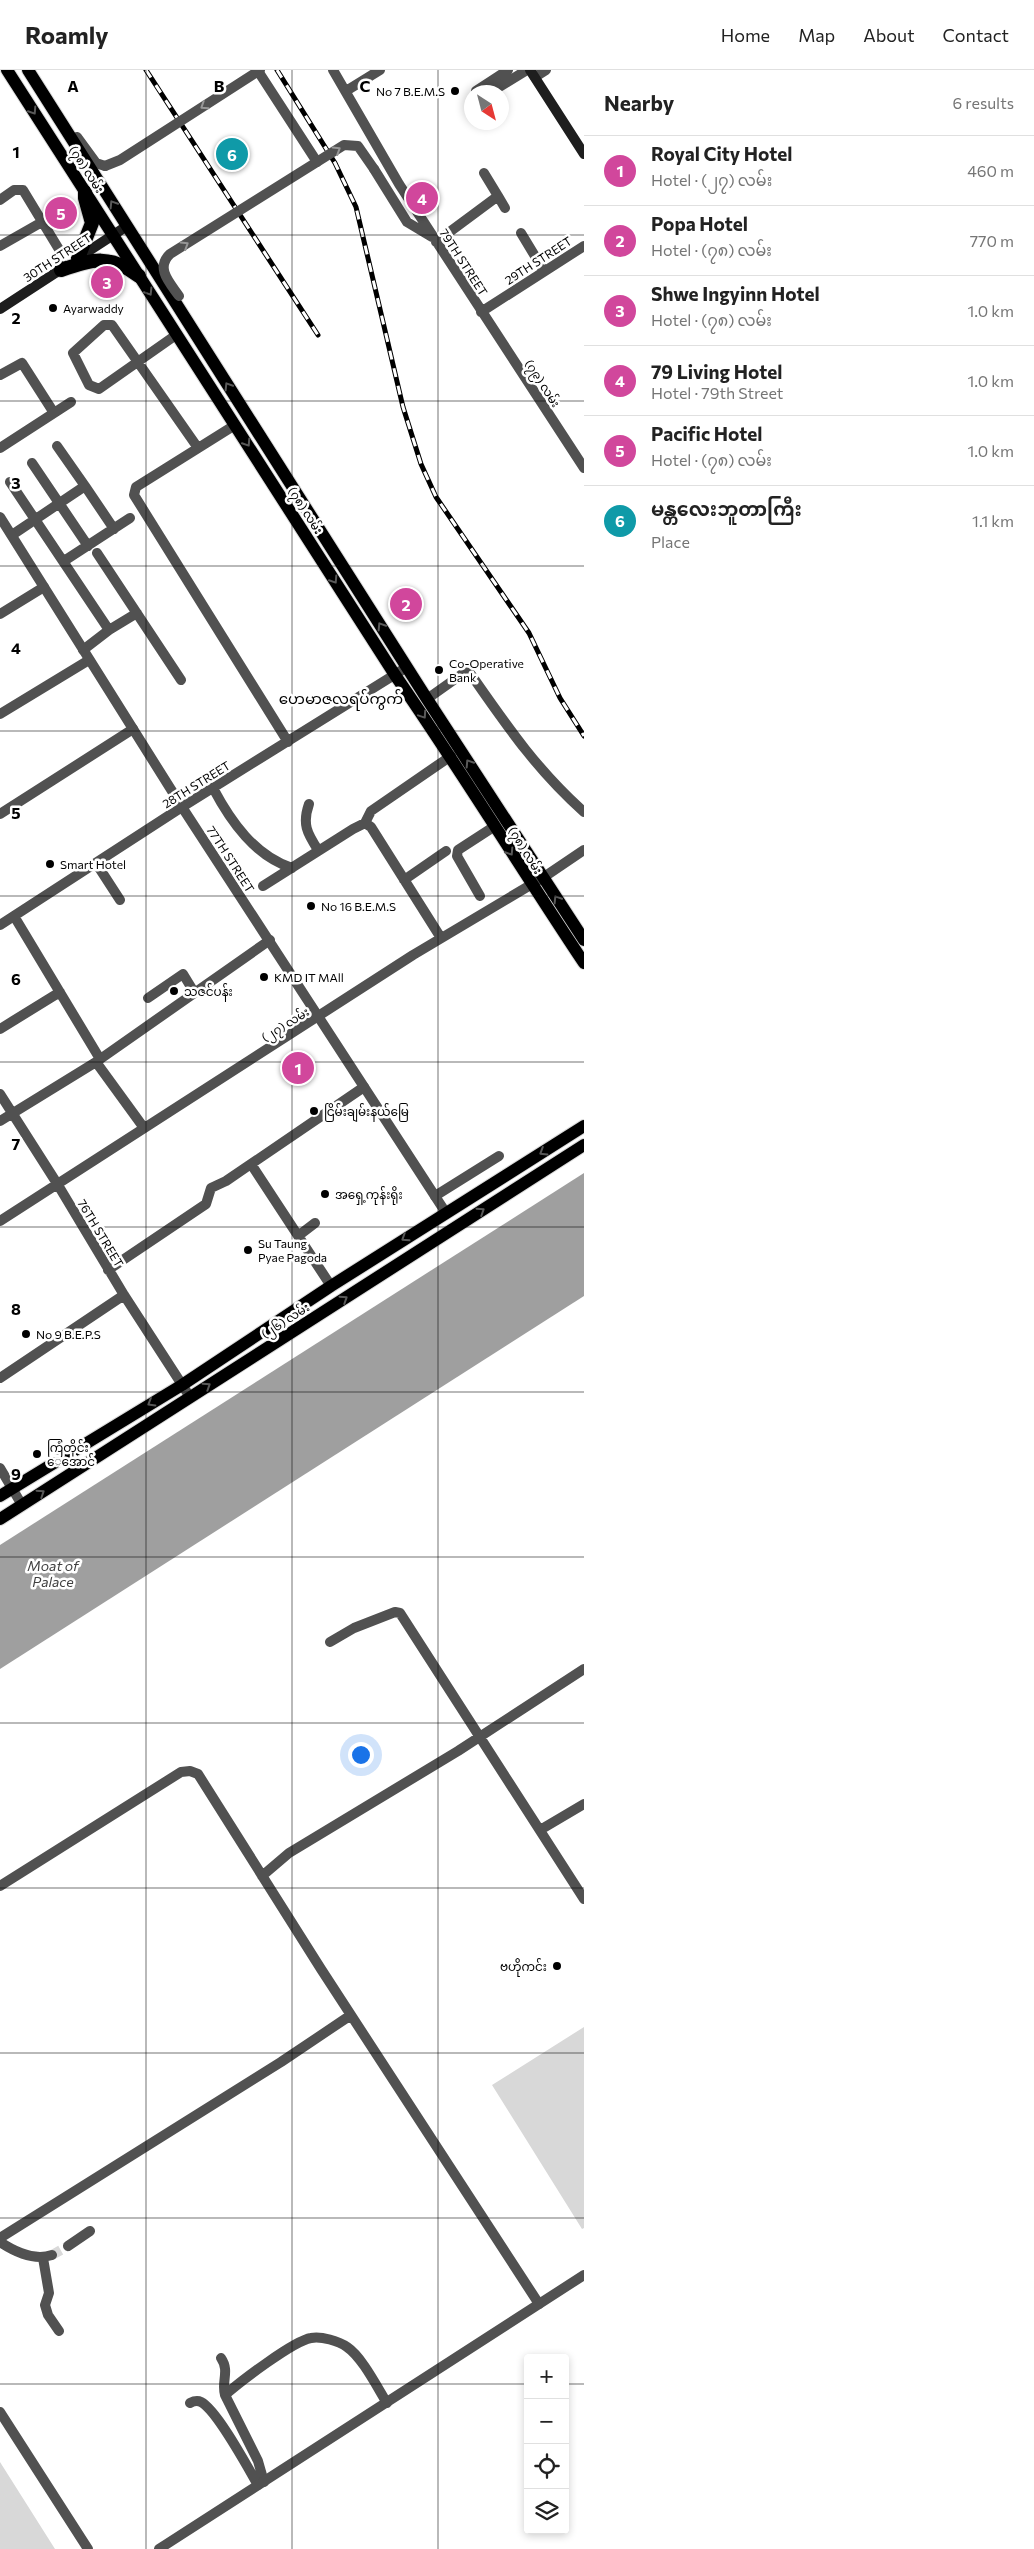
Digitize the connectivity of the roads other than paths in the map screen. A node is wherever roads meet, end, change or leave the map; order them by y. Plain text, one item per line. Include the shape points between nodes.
1 (7, 70) edge
2 (28, 70) edge
3 (259, 70) edge
4 (333, 70) edge
5 (380, 70) edge
6 (508, 70) edge
7 (546, 70) edge
8 (530, 72) edge
9 (485, 85) edge
10 (505, 85) edge
11 (346, 91) junction
12 (44, 95) junction
13 (584, 154) edge
14 (317, 162) junction
15 (484, 173) dead end
16 (85, 192) junction
17 (498, 196) junction
18 (0, 200) edge
19 (505, 208) dead end
20 (42, 222) junction
21 (127, 226) junction
22 (521, 233) dead end
23 (113, 235) junction
24 (435, 240) junction
25 (0, 246) edge
26 (584, 246) edge
27 (78, 258) junction
28 (61, 270) junction
29 (544, 270) junction
30 (139, 276) junction
31 (0, 309) edge
32 (481, 312) junction
33 (176, 335) junction
34 (211, 359) junction
35 (139, 362) junction
36 (0, 375) edge
37 (71, 402) dead end
38 (54, 413) junction
39 (235, 425) junction
40 (57, 446) dead end
41 (0, 448) edge
42 (198, 448) junction
43 (32, 463) dead end
44 (584, 468) edge
45 (10, 482) dead end
46 (85, 486) junction
47 (59, 503) junction
48 (0, 517) edge
49 (36, 518) junction
50 (130, 518) dead end
51 (114, 528) junction
52 (12, 535) junction
53 (88, 546) junction
54 (97, 553) dead end
55 (64, 561) junction
56 (44, 587) junction
57 (136, 613) junction
58 (0, 614) edge
59 (109, 630) junction
60 (83, 650) junction
61 (90, 660) junction
62 (407, 668) junction
63 (395, 675) junction
64 (181, 680) dead end
65 (427, 699) junction
66 (0, 714) edge
67 (133, 729) junction
68 (288, 742) junction
69 (451, 756) junction
70 (214, 788) junction
71 (309, 804) dead end
72 (182, 807) junction
73 (584, 812) edge
74 (0, 814) edge
75 (365, 823) junction
76 (495, 826) junction
77 (318, 850) junction
78 (584, 850) edge
79 (446, 851) dead end
80 (96, 863) junction
81 (292, 868) junction
82 (544, 878) junction
83 (404, 880) junction
84 (531, 884) junction
85 (264, 886) dead end
86 (480, 896) dead end
87 (120, 900) dead end
88 (14, 916) junction
89 (0, 925) edge
90 (441, 938) junction
91 (270, 940) junction
92 (584, 940) edge
93 (584, 962) edge
94 (60, 992) junction
95 (194, 992) junction
96 (148, 998) dead end
97 (320, 1016) junction
98 (0, 1029) edge
99 (98, 1060) junction
100 (364, 1087) junction
101 (0, 1094) edge
102 (12, 1115) junction
103 (0, 1121) edge
104 (584, 1126) edge
105 (144, 1128) junction
106 (584, 1145) edge
107 (499, 1156) dead end
108 (251, 1164) junction
109 (58, 1185) junction
110 (435, 1196) junction
111 (446, 1212) junction
112 (0, 1220) edge
113 (315, 1223) dead end
114 (298, 1236) junction
115 (108, 1270) junction
116 (331, 1286) junction
117 (124, 1295) junction
118 (0, 1378) edge
119 (182, 1384) junction
120 (190, 1397) junction
121 (0, 1468) edge
122 (12, 1488) junction
123 (0, 1496) edge
124 (22, 1505) junction
125 (0, 1519) edge
126 (330, 1642) dead end
127 (584, 1669) edge
128 (479, 1737) junction
129 (584, 1804) edge
130 (540, 1830) junction
131 (262, 1876) junction
132 (0, 1886) edge
133 (584, 1899) edge
134 (351, 2015) junction
135 (90, 2231) dead end
136 (0, 2240) edge
137 (68, 2246) tunnel mouth
138 (584, 2275) edge
139 (539, 2304) junction
140 (59, 2331) dead end
141 (221, 2358) dead end
142 (225, 2395) junction
143 (190, 2403) dead end
144 (387, 2403) junction
145 (0, 2412) edge
146 (261, 2483) junction
147 (88, 2549) edge
148 (159, 2549) edge

1 -> 16 main road, (၇၈) လမ်း
2 - 12 main road, (၇၈) လမ်း
3 -> 12 street, bridge via 105,166 96,163 52,101
3 - 14 street
4 - 11 street, 79TH STREET
5 - 11 street
6 - 9 street
7 - 8 street
8 - 10 street
8 - 13 main road
11 - 24 street, 79TH STREET
21 -> 12 main road, (၇၈) လမ်း
14 -> 24 street, bridge via 344,145 354,144 362,149 407,222
34 -> 14 street, bridge via 208,348 163,270 166,258
15 - 17 street
16 - 23 main road, (၇၈) လမ်း
16 - 27 highway via 92,223
17 - 19 street
17 - 24 street
18 - 20 street via 14,190 22,189
20 - 25 street
20 - 28 street via 60,251
21 - 23 main road, 30TH STREET
21 - 34 main road, (၇၈) လမ်း
22 - 29 street
23 - 27 main road, 30TH STREET
23 - 30 main road, (၇၈) လမ်း
24 - 32 street, 79TH STREET
26 - 29 street, 29TH STREET
27 - 28 main road, 30TH STREET
28 - 30 highway via 88,261 111,260
28 - 31 main road, 30TH STREET
29 - 32 street, 29TH STREET
30 -> 33 main road, (၇၈) လမ်း
32 - 44 street, (၇၉) လမ်း
33 - 35 street
33 - 39 main road, (၇၈) လမ်း
62 -> 34 main road, (၇၈) လမ်း
35 - 35 street via 99,389 94,389 73,353 108,324
35 - 42 street
36 - 38 street via 22,363
37 - 38 street
38 - 41 street
39 - 42 street
39 -> 63 main road, (၇၈) လမ်း
40 - 46 street
42 - 68 street via 136,487 134,495
43 - 47 street
45 - 49 street
46 - 47 street
46 - 51 street
47 - 49 street
47 - 53 street
48 - 52 street, 77TH STREET
49 - 52 street
49 - 55 street
50 - 51 street
51 - 53 street
52 - 56 street, 77TH STREET
53 - 55 street
54 - 57 street
55 - 59 street
56 - 58 street
56 - 60 street, 77TH STREET
57 - 59 street
57 - 64 street
59 - 60 street
60 - 61 street, 77TH STREET
61 - 66 street
61 - 67 street, 77TH STREET
62 - 63 street, 28TH STREET
62 - 65 main road, (၇၈) လမ်း
63 - 68 street, 28TH STREET
63 -> 69 main road, (၇၈) လမ်း
65 - 73 street via 465,672 470,673 530,759
82 -> 65 main road, (၇၈) လမ်း
67 - 72 street, 77TH STREET
67 - 74 street
68 - 70 street, 28TH STREET
69 - 75 street via 371,811
69 - 76 main road, (၇၈) လမ်း
70 - 72 street, 28TH STREET
70 - 81 street via 240,830 268,858
71 - 77 street via 304,818 306,832
72 - 80 street, 28TH STREET
72 - 91 street, 77TH STREET
75 - 77 street
75 - 83 street
76 -> 84 main road, (၇၈) လမ်း
76 - 86 street via 458,850 457,856
77 - 81 street
78 - 82 street, (၂၇) လမ်း
79 - 83 street
80 - 87 street
80 - 88 street, 28TH STREET
81 - 85 street
82 - 84 street, (၂၇) လမ်း
92 -> 82 main road, (၇၈) လမ်း
83 - 90 street
84 - 90 street, (၂၇) လမ်း
84 - 93 main road, (၇၈) လမ်း
88 - 89 street, 28TH STREET
88 - 94 street
90 - 97 street, (၂၇) လမ်း
91 - 95 street
91 - 97 street, 77TH STREET
94 - 98 street
94 - 99 street
95 - 96 street via 183,974
95 - 99 street
97 - 100 street, 77TH STREET
97 - 105 street, (၂၇) လမ်း
99 - 102 street
99 - 105 street
100 - 108 street
100 - 110 street, 77TH STREET
101 - 102 street, 76TH STREET
102 - 103 street
102 - 109 street, 76TH STREET
104 -> 111 main road, (၂၆) လမ်း
105 - 109 street, (၂၇) လမ်း
120 -> 106 main road, (၂၆) လမ်း
107 - 110 street
108 - 114 street
108 - 115 street via 211,1188 206,1204
109 - 112 street, (၂၇) လမ်း
109 - 115 street, 76TH STREET
110 - 111 street, 77TH STREET
111 -> 116 main road, (၂၆) လမ်း
113 - 114 street
114 - 116 street
115 - 117 street, 76TH STREET
116 - 119 main road, (၂၆) လမ်း
117 - 118 street
117 - 119 street, 76TH STREET
119 - 120 street, 76TH STREET
119 -> 122 main road, (၂၆) လမ်း
124 -> 120 main road, (၂၆) လမ်း
121 - 122 street
122 - 123 main road, (၂၆) လမ်း
122 - 124 street
124 - 125 main road, (၂၆) လမ်း
126 - 128 street via 354,1628 395,1612 400,1613
127 - 128 street
128 - 130 street
128 - 131 street via 289,1853
129 - 130 street
130 - 133 street
131 - 132 street via 200,1776 185,1770
131 - 134 street
134 - 136 street
134 - 139 street
135 - 137 street
136 - 140 street via 19,2252 48,2257 45,2305
138 - 139 street
139 - 144 street
141 - 142 street via 226,2366
142 - 144 street via 281,2354 311,2338 348,2347
142 - 146 street via 258,2461
143 - 146 street via 204,2403
144 - 146 street
145 - 147 street
146 - 148 street

